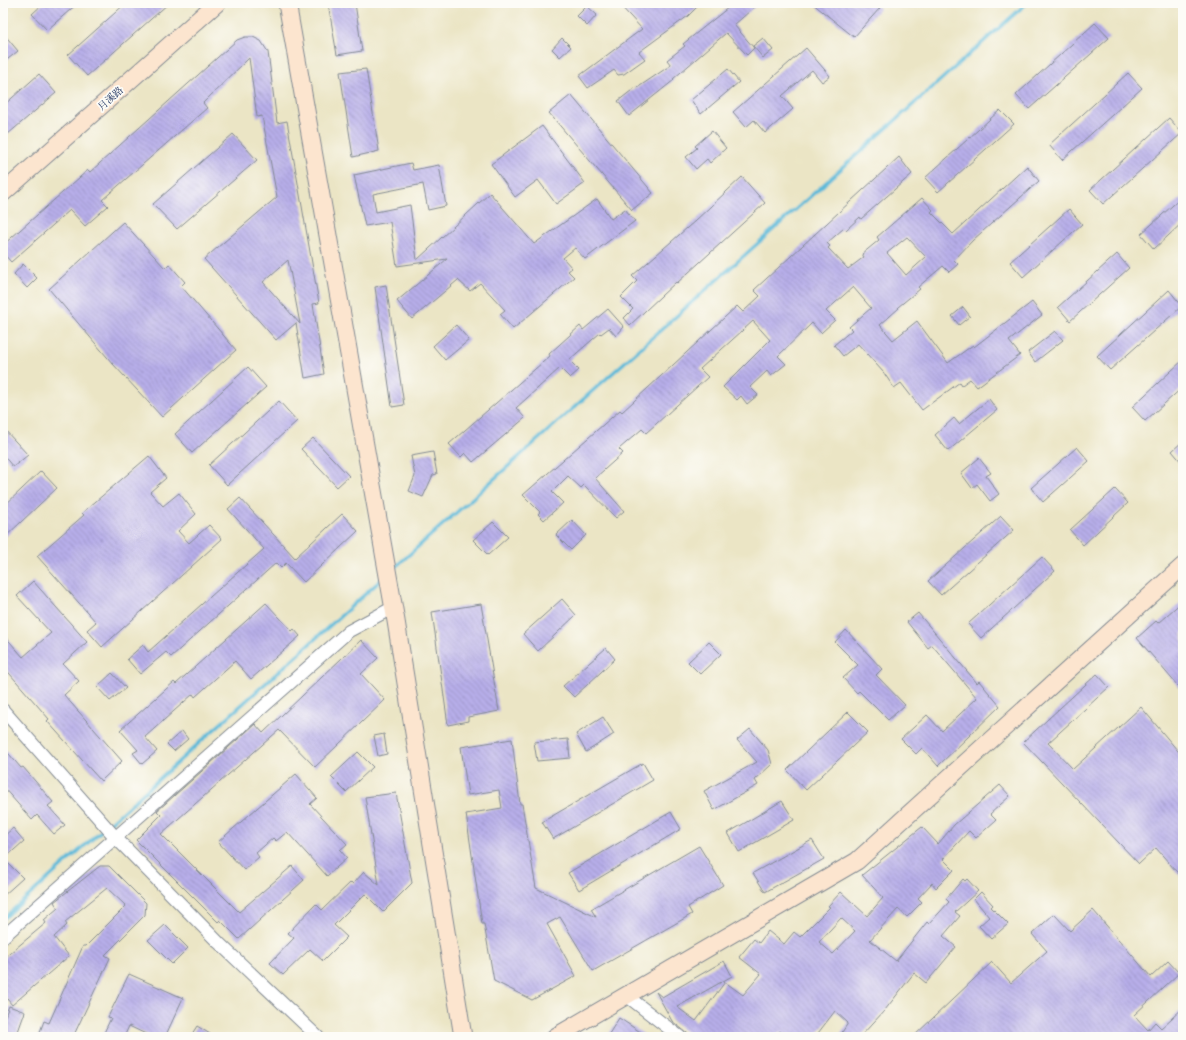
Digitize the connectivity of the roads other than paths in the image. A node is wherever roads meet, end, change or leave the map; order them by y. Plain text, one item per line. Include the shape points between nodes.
1 (217, 3) edge
2 (287, 3) edge
3 (3, 193) edge
4 (1183, 566) edge
5 (394, 607) junction
6 (3, 710) edge
7 (113, 835) junction
8 (3, 937) edge
9 (627, 996) junction
10 (318, 1037) edge
11 (463, 1037) edge
12 (554, 1037) edge
13 (680, 1037) edge

1 - 3 street, 月溪路
2 - 5 street
4 - 9 street via 857,861
5 - 7 street via 349,631
5 - 11 street
6 - 7 street
7 - 8 street
7 - 10 street via 219,943
9 - 12 street
9 - 13 street

